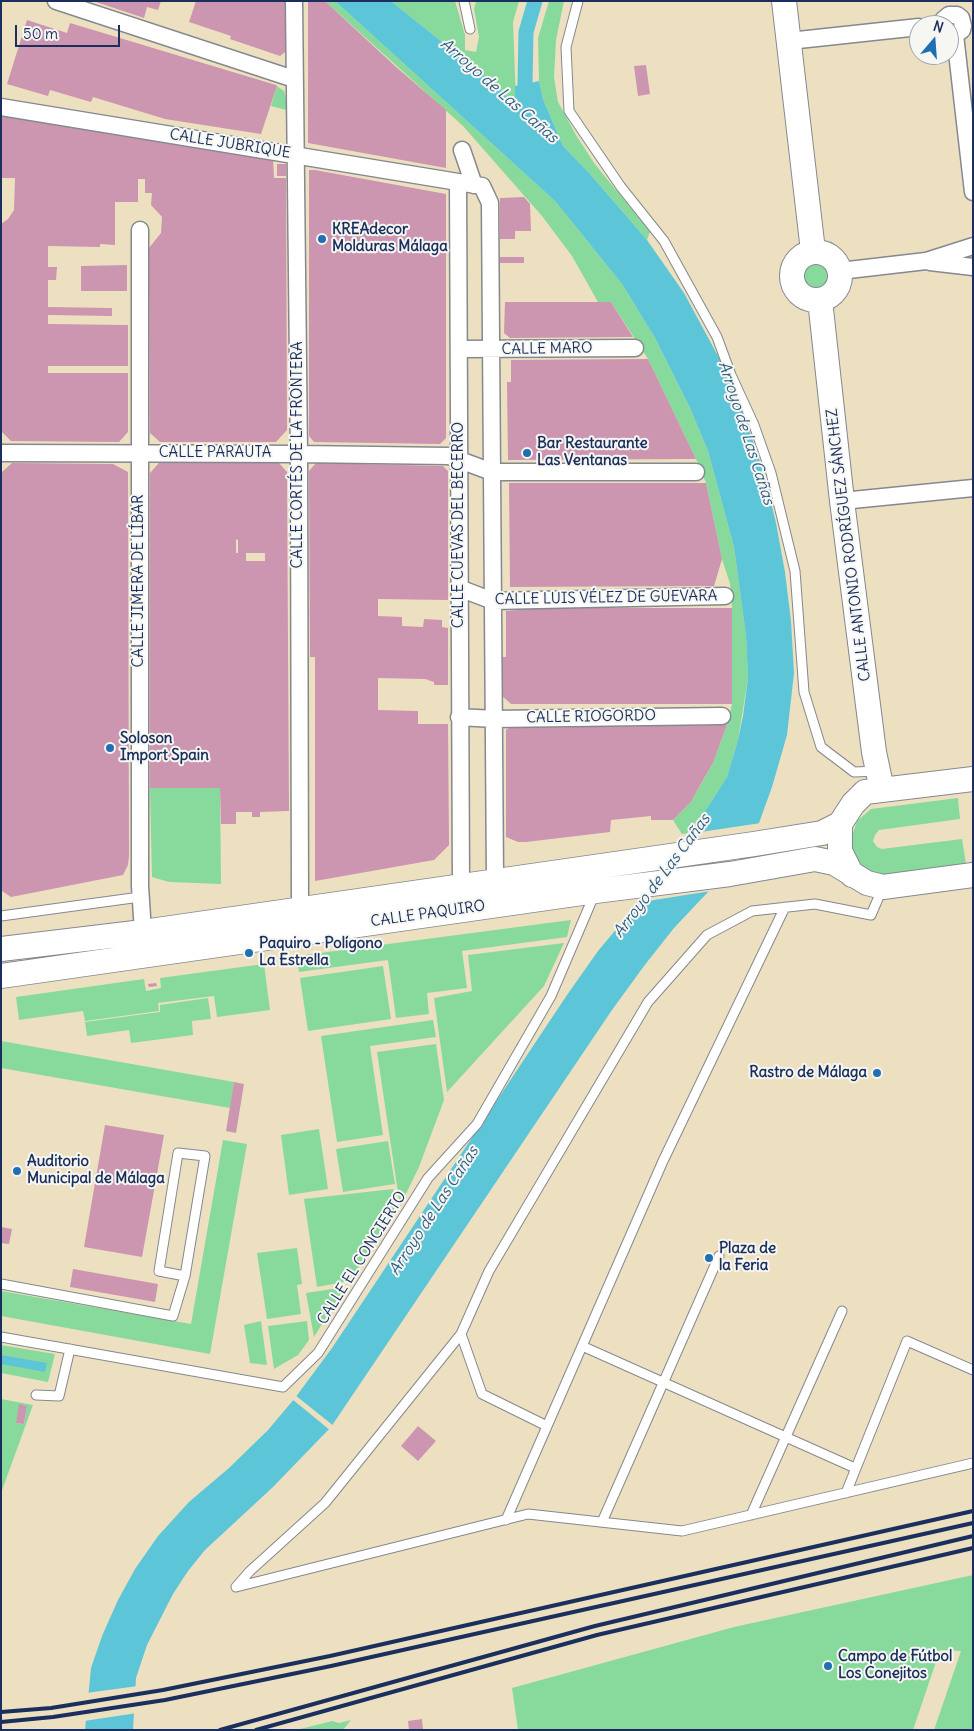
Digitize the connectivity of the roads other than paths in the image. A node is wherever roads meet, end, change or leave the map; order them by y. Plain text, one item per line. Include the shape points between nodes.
1 (56, 1) edge
2 (294, 1) edge
3 (464, 1) edge
4 (578, 1) edge
5 (784, 1) edge
6 (470, 28) dead end
7 (909, 28) edge
8 (789, 41) junction
9 (958, 65) edge
10 (294, 78) junction
11 (1, 107) edge
12 (462, 150) dead end
13 (296, 155) junction
14 (458, 182) junction
15 (474, 185) junction
16 (973, 192) edge
17 (140, 230) dead end
18 (973, 246) edge
19 (813, 251) junction
20 (926, 261) junction
21 (973, 267) edge
22 (840, 271) junction
23 (820, 300) junction
24 (635, 348) dead end
25 (459, 349) junction
26 (491, 349) junction
27 (1, 453) edge
28 (139, 453) junction
29 (299, 454) junction
30 (459, 459) junction
31 (492, 472) junction
32 (696, 472) dead end
33 (973, 488) edge
34 (842, 501) junction
35 (459, 588) junction
36 (725, 596) dead end
37 (493, 601) junction
38 (722, 716) dead end
39 (460, 717) junction
40 (494, 719) junction
41 (973, 779) edge
42 (880, 780) junction
43 (840, 824) junction
44 (852, 875) junction
45 (973, 875) edge
46 (495, 880) junction
47 (461, 885) junction
48 (883, 887) junction
49 (596, 891) junction
50 (140, 897) junction
51 (785, 907) junction
52 (300, 910) junction
53 (1, 916) edge
54 (143, 932) junction
55 (1, 950) edge
56 (1, 976) edge
57 (718, 1256) dead end
58 (185, 1276) junction
59 (1, 1284) edge
60 (842, 1312) dead end
61 (461, 1334) junction
62 (1, 1336) edge
63 (582, 1346) junction
64 (70, 1349) junction
65 (973, 1370) edge
66 (664, 1383) junction
67 (36, 1395) dead end
68 (547, 1426) junction
69 (785, 1437) junction
70 (973, 1463) edge
71 (855, 1468) junction
72 (846, 1493) junction
73 (750, 1515) junction
74 (506, 1520) junction
75 (602, 1522) junction

1 - 10 street
2 - 10 street, CALLE CORTÉS DE LA FRONTERA
3 - 6 lane
4 - 42 lane via 566,47 569,111 621,187 664,242 717,337 754,425 771,473 795,571 804,692 821,747 854,772
5 - 8 main road
7 - 8 street
8 - 19 main road
9 - 16 street
10 - 13 street, CALLE CORTÉS DE LA FRONTERA
11 - 13 street, CALLE JUBRIQUE
12 - 15 street
13 - 14 street, CALLE JUBRIQUE
13 - 29 street, CALLE CORTÉS DE LA FRONTERA
14 - 15 street
14 - 25 street, CALLE CUEVAS DEL BECERRO
15 - 26 street via 482,186 490,203
17 - 28 street, CALLE JIMERA DE LÍBAR
18 - 20 street
19 - 22 main road via 829,255
19 - 23 main road via 798,259 791,271 791,279 801,295
20 - 21 street
20 - 22 street
22 - 23 main road via 838,286 828,297
23 - 34 main road, CALLE ANTONIO RODRÍGUEZ SÁNCHEZ
24 - 26 street, CALLE MARO
25 - 26 street, CALLE MARO
25 - 30 street, CALLE CUEVAS DEL BECERRO
26 - 31 street
27 - 28 street, CALLE PARAUTA
28 - 29 street, CALLE PARAUTA
28 - 50 street, CALLE JIMERA DE LÍBAR
29 - 30 street, CALLE PARAUTA via 449,456
29 - 52 street, CALLE CORTÉS DE LA FRONTERA
30 - 31 street, CALLE PARAUTA
30 - 35 street, CALLE CUEVAS DEL BECERRO
31 - 32 street
31 - 37 street
33 - 34 street
34 - 42 main road, CALLE ANTONIO RODRÍGUEZ SÁNCHEZ
35 - 37 street, CALLE LUIS VÉLEZ DE GUEVARA
35 - 39 street, CALLE CUEVAS DEL BECERRO
36 - 37 street, CALLE LUIS VÉLEZ DE GUEVARA
37 - 40 street
38 - 40 street, CALLE RIOGORDO
39 - 40 street, CALLE RIOGORDO
39 - 47 street, CALLE CUEVAS DEL BECERRO
40 - 46 street
41 - 42 main road
42 - 43 main road via 853,804
43 - 44 main road via 840,851
43 - 46 main road, CALLE PAQUIRO via 822,832 754,844
44 - 48 main road, CALLE PAQUIRO
44 - 49 main road, CALLE PAQUIRO via 834,863 815,859 730,874
45 - 48 main road
46 - 47 main road, CALLE PAQUIRO
47 - 52 main road, CALLE PAQUIRO
48 - 51 lane via 871,915 815,904
49 - 56 main road, CALLE PAQUIRO
49 - 64 lane, CALLE EL CONCIERTO via 551,996 477,1124 428,1178 318,1353 283,1387
50 - 53 lane
50 - 54 street, CALLE JIMERA DE LÍBAR
51 - 61 lane via 752,911 707,934 648,1002 489,1271
51 - 63 lane via 663,1161
52 - 54 main road, CALLE PAQUIRO
54 - 55 main road, CALLE PAQUIRO
57 - 66 lane
58 - 58 lane via 206,1156 178,1153 159,1271
58 - 59 lane via 173,1316
60 - 69 lane
61 - 68 lane via 482,1394
61 - 74 lane via 325,1502 236,1587
62 - 64 lane, CALLE EL CONCIERTO
63 - 66 lane
63 - 68 lane
64 - 67 lane via 59,1396
65 - 71 lane via 907,1341
66 - 69 lane
66 - 75 lane
68 - 74 lane
69 - 71 lane
69 - 73 lane
70 - 72 lane
71 - 72 lane
72 - 73 lane
73 - 75 lane via 682,1531
74 - 75 lane via 528,1514

